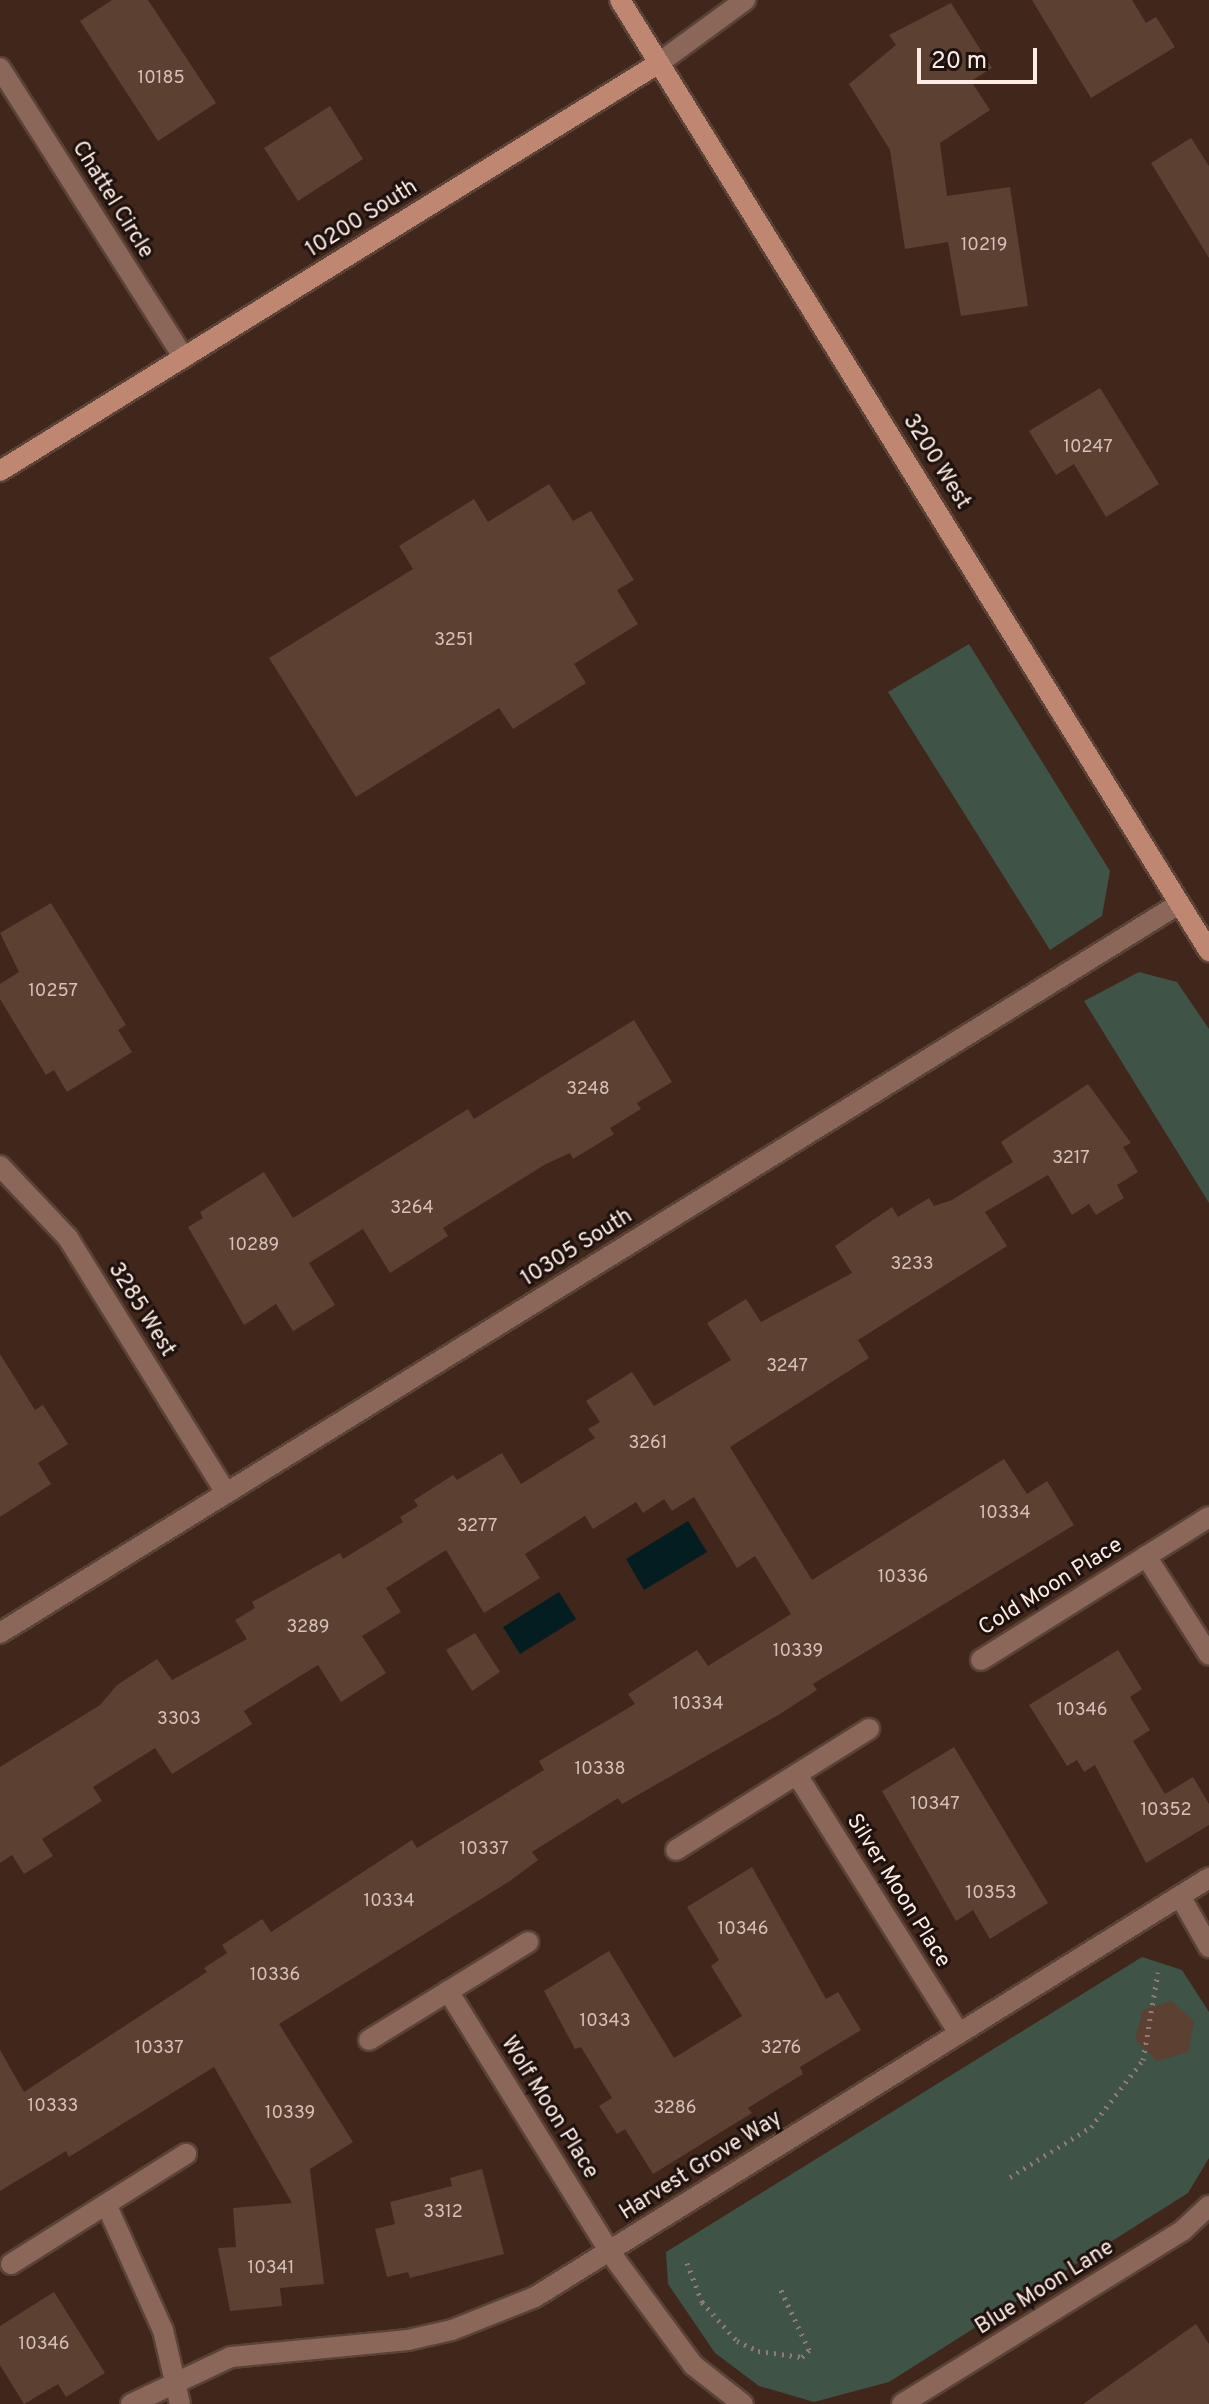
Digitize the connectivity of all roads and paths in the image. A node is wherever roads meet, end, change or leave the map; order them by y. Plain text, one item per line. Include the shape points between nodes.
1 (620, 0) edge
2 (745, 0) edge
3 (659, 63) junction
4 (0, 68) edge
5 (184, 358) junction
6 (0, 471) edge
7 (1179, 904) junction
8 (1209, 951) edge
9 (0, 1166) edge
10 (226, 1493) junction
11 (1209, 1517) edge
12 (1146, 1556) junction
13 (0, 1633) edge
14 (1209, 1655) edge
15 (981, 1660) dead end
16 (869, 1729) dead end
17 (797, 1775) junction
18 (676, 1850) dead end
19 (1209, 1878) edge
20 (1180, 1896) junction
21 (528, 1942) dead end
22 (1209, 1947) edge
23 (1158, 1972) dead end
24 (448, 1991) junction
25 (959, 2033) junction
26 (369, 2040) dead end
27 (186, 2154) dead end
28 (1010, 2177) dead end
29 (106, 2204) junction
30 (1209, 2206) edge
31 (609, 2251) junction
32 (687, 2263) dead end
33 (11, 2264) dead end
34 (780, 2288) dead end
35 (174, 2378) junction
36 (131, 2404) edge
37 (180, 2404) edge
38 (743, 2404) edge
39 (902, 2404) edge

1 - 3 street, 3200 West
2 - 3 street, 10200 South
3 - 5 street, 10200 South
3 - 7 street, 3200 West
4 - 5 street, Chattel Circle
5 - 6 street, 10200 South
7 - 8 street, 3200 West
7 - 10 street, 10305 South
9 - 10 street, 3285 West via 68,1238
10 - 13 street, 10305 South
11 - 12 street, Cold Moon Place
12 - 14 street, Cold Moon Place
12 - 15 street, Cold Moon Place
16 - 17 street
17 - 18 street
17 - 25 street, Silver Moon Place
19 - 20 street, Harvest Grove Way
20 - 22 street
20 - 25 street, Harvest Grove Way
21 - 24 street
23 - 28 path via 1143,2060 1091,2127
24 - 26 street
24 - 31 street, Wolf Moon Place
25 - 31 street, Harvest Grove Way
27 - 29 street
29 - 33 street
29 - 35 street via 163,2330
30 - 39 street, Blue Moon Lane via 1182,2231
31 - 35 street, Harvest Grove Way via 535,2297 452,2330 408,2340 261,2351
31 - 38 street via 693,2365
32 - 34 path via 702,2302 737,2341 758,2351 802,2357 809,2350
35 - 36 street, Harvest Grove Way
35 - 37 street

